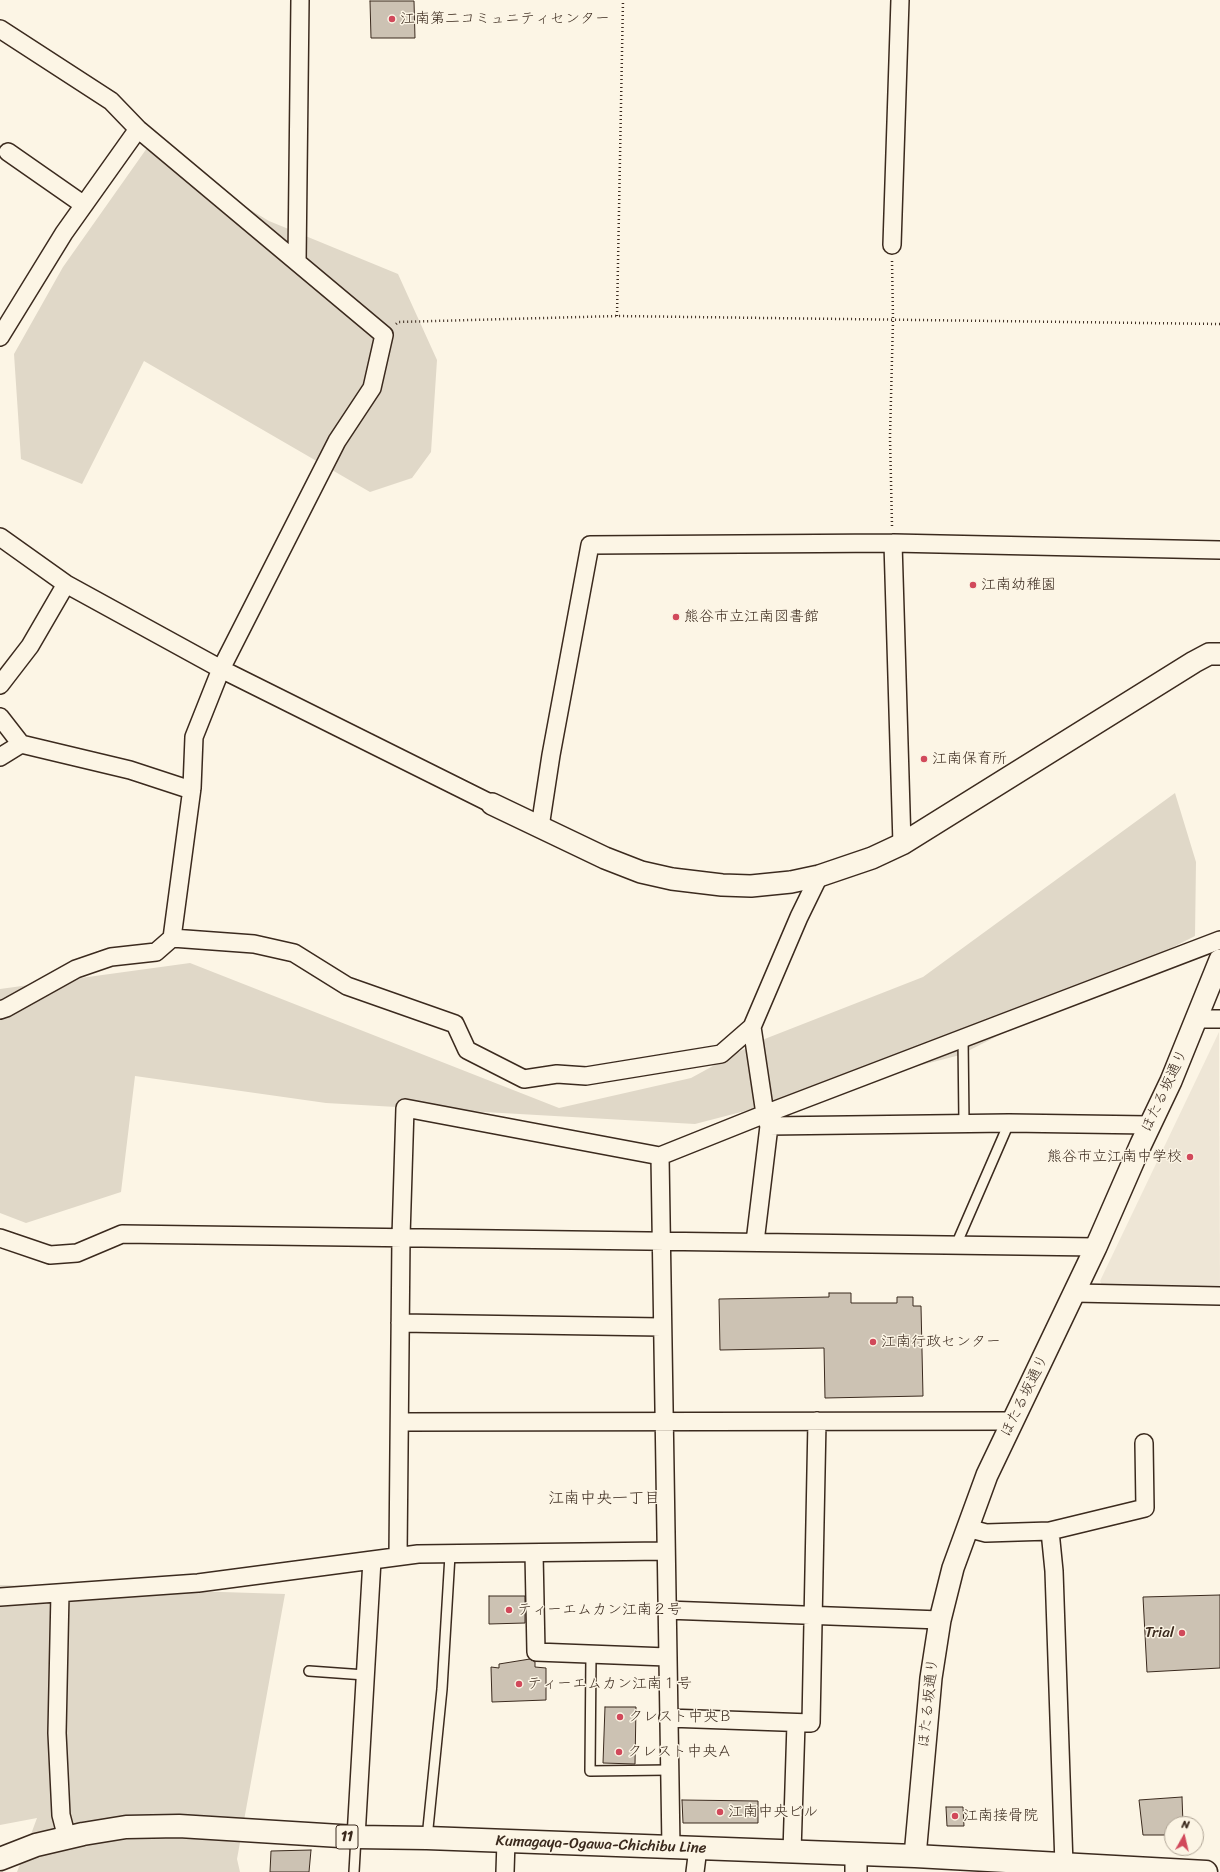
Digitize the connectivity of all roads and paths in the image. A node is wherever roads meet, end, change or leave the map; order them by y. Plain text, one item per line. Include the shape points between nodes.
1 (300, 0) edge
2 (623, 0) edge
3 (900, 0) edge
4 (1, 33) edge
5 (138, 129) junction
6 (8, 152) dead end
7 (84, 205) junction
8 (892, 246) joint
9 (297, 262) junction
10 (617, 316) junction
11 (893, 320) junction
12 (1220, 324) edge
13 (384, 335) junction
14 (0, 338) edge
15 (0, 537) edge
16 (892, 543) junction
17 (1220, 550) edge
18 (66, 584) junction
19 (1220, 654) edge
20 (221, 669) junction
21 (0, 685) edge
22 (0, 717) edge
23 (21, 744) junction
24 (0, 756) edge
25 (192, 788) junction
26 (492, 804) joint
27 (540, 827) junction
28 (902, 844) junction
29 (820, 876) junction
30 (172, 938) junction
31 (1220, 940) edge
32 (1220, 960) edge
33 (0, 1010) edge
34 (1197, 1019) junction
35 (1220, 1019) edge
36 (752, 1027) junction
37 (963, 1038) junction
38 (767, 1120) junction
39 (1010, 1123) junction
40 (964, 1124) junction
41 (1150, 1125) junction
42 (660, 1156) junction
43 (401, 1237) junction
44 (0, 1238) edge
45 (660, 1241) junction
46 (755, 1242) junction
47 (956, 1245) junction
48 (1096, 1247) junction
49 (1075, 1293) junction
50 (1220, 1296) edge
51 (400, 1322) junction
52 (661, 1327) junction
53 (817, 1421) junction
54 (1012, 1421) junction
55 (400, 1422) junction
56 (663, 1422) junction
57 (1144, 1443) dead end
58 (967, 1528) junction
59 (1050, 1531) junction
60 (665, 1551) junction
61 (534, 1553) junction
62 (450, 1555) junction
63 (398, 1556) junction
64 (372, 1560) junction
65 (60, 1593) junction
66 (0, 1598) edge
67 (666, 1610) junction
68 (813, 1616) junction
69 (940, 1620) junction
70 (591, 1654) junction
71 (667, 1657) junction
72 (309, 1671) dead end
73 (365, 1676) junction
74 (668, 1718) junction
75 (796, 1723) junction
76 (669, 1770) junction
77 (67, 1838) junction
78 (356, 1838) junction
79 (427, 1838) junction
80 (506, 1841) junction
81 (670, 1847) junction
82 (698, 1848) junction
83 (792, 1852) junction
84 (915, 1856) junction
85 (0, 1860) edge
86 (856, 1863) edge
87 (1069, 1867) edge
88 (1133, 1870) edge
89 (354, 1872) edge
90 (505, 1872) edge
91 (695, 1872) edge
92 (1206, 1872) edge

1 - 9 street
2 - 10 path
3 - 8 street
4 - 5 street via 111,101
5 - 7 street
5 - 9 street
6 - 7 street
7 - 14 street
8 - 11 path
9 - 13 street
10 - 11 path
10 - 13 path via 398,322
11 - 12 path
11 - 16 path via 890,437
13 - 20 street via 372,388 337,441
15 - 18 street
16 - 17 street
16 - 27 street via 590,545
16 - 28 street
18 - 20 street
18 - 21 street via 30,646
19 - 28 street via 1209,654 1194,662
20 - 25 street via 194,737
20 - 26 street
22 - 23 street
23 - 24 street
23 - 25 street via 130,770 191,790
25 - 30 street
26 - 27 street
27 - 29 street via 604,858 641,872 672,879 751,886
28 - 29 street via 872,858
29 - 36 street via 799,917
30 - 33 street via 156,952 111,957 76,969
30 - 36 street via 254,944 294,953 347,986 455,1024 467,1050 524,1079 557,1074 586,1076 721,1054
31 - 37 street
32 - 34 street, ほたる坂通り
34 - 35 street
34 - 41 street, ほたる坂通り
36 - 38 street
37 - 38 street
37 - 40 lane
38 - 40 street
38 - 42 street
38 - 46 street
39 - 40 street
39 - 41 street
39 - 47 lane
41 - 48 street, ほたる坂通り
42 - 43 street via 405,1108
42 - 45 street
43 - 44 street via 122,1234 77,1254 50,1255
43 - 45 street
43 - 51 street
45 - 46 street
45 - 52 street
46 - 47 street
47 - 48 street
48 - 49 street, ほたる坂通り
49 - 50 street
49 - 54 street, ほたる坂通り
51 - 52 street
51 - 55 street
52 - 56 street
53 - 54 street
53 - 56 street
53 - 68 street
54 - 58 street, ほたる坂通り via 987,1475
55 - 56 street
55 - 63 street
56 - 60 street
57 - 59 street via 1145,1508
58 - 59 street via 986,1532
58 - 69 street, ほたる坂通り via 952,1568
59 - 87 street
60 - 61 street
60 - 67 street
61 - 62 street
61 - 70 street via 536,1652
62 - 63 street
62 - 79 lane via 442,1689
63 - 64 street
64 - 65 street via 198,1583
64 - 73 street
65 - 66 street
65 - 77 street via 57,1733 61,1815
67 - 68 street
67 - 71 street
68 - 69 street
68 - 75 street via 811,1724
69 - 84 street, ほたる坂通り via 931,1678
70 - 71 street
70 - 76 lane via 590,1771
71 - 74 street
72 - 73 lane
73 - 78 street
74 - 75 street
74 - 76 street
75 - 83 street
76 - 81 street
77 - 78 main road, Kumagaya-Ogawa-Chichibu Line / 11 via 126,1827 179,1826
77 - 85 main road, Kumagaya-Ogawa-Chichibu Line / 11 via 36,1845
78 - 79 main road, Kumagaya-Ogawa-Chichibu Line / 11
78 - 89 lane
79 - 80 main road, Kumagaya-Ogawa-Chichibu Line / 11
80 - 81 main road, Kumagaya-Ogawa-Chichibu Line / 11
80 - 90 street
81 - 82 main road, Kumagaya-Ogawa-Chichibu Line / 11
82 - 83 main road, Kumagaya-Ogawa-Chichibu Line / 11
82 - 91 street
83 - 86 main road, Kumagaya-Ogawa-Chichibu Line / 11
84 - 86 main road, Kumagaya-Ogawa-Chichibu Line / 11
84 - 87 main road, Kumagaya-Ogawa-Chichibu Line / 11
87 - 88 main road, Kumagaya-Ogawa-Chichibu Line / 11
88 - 92 main road, Kumagaya-Ogawa-Chichibu Line / 11

